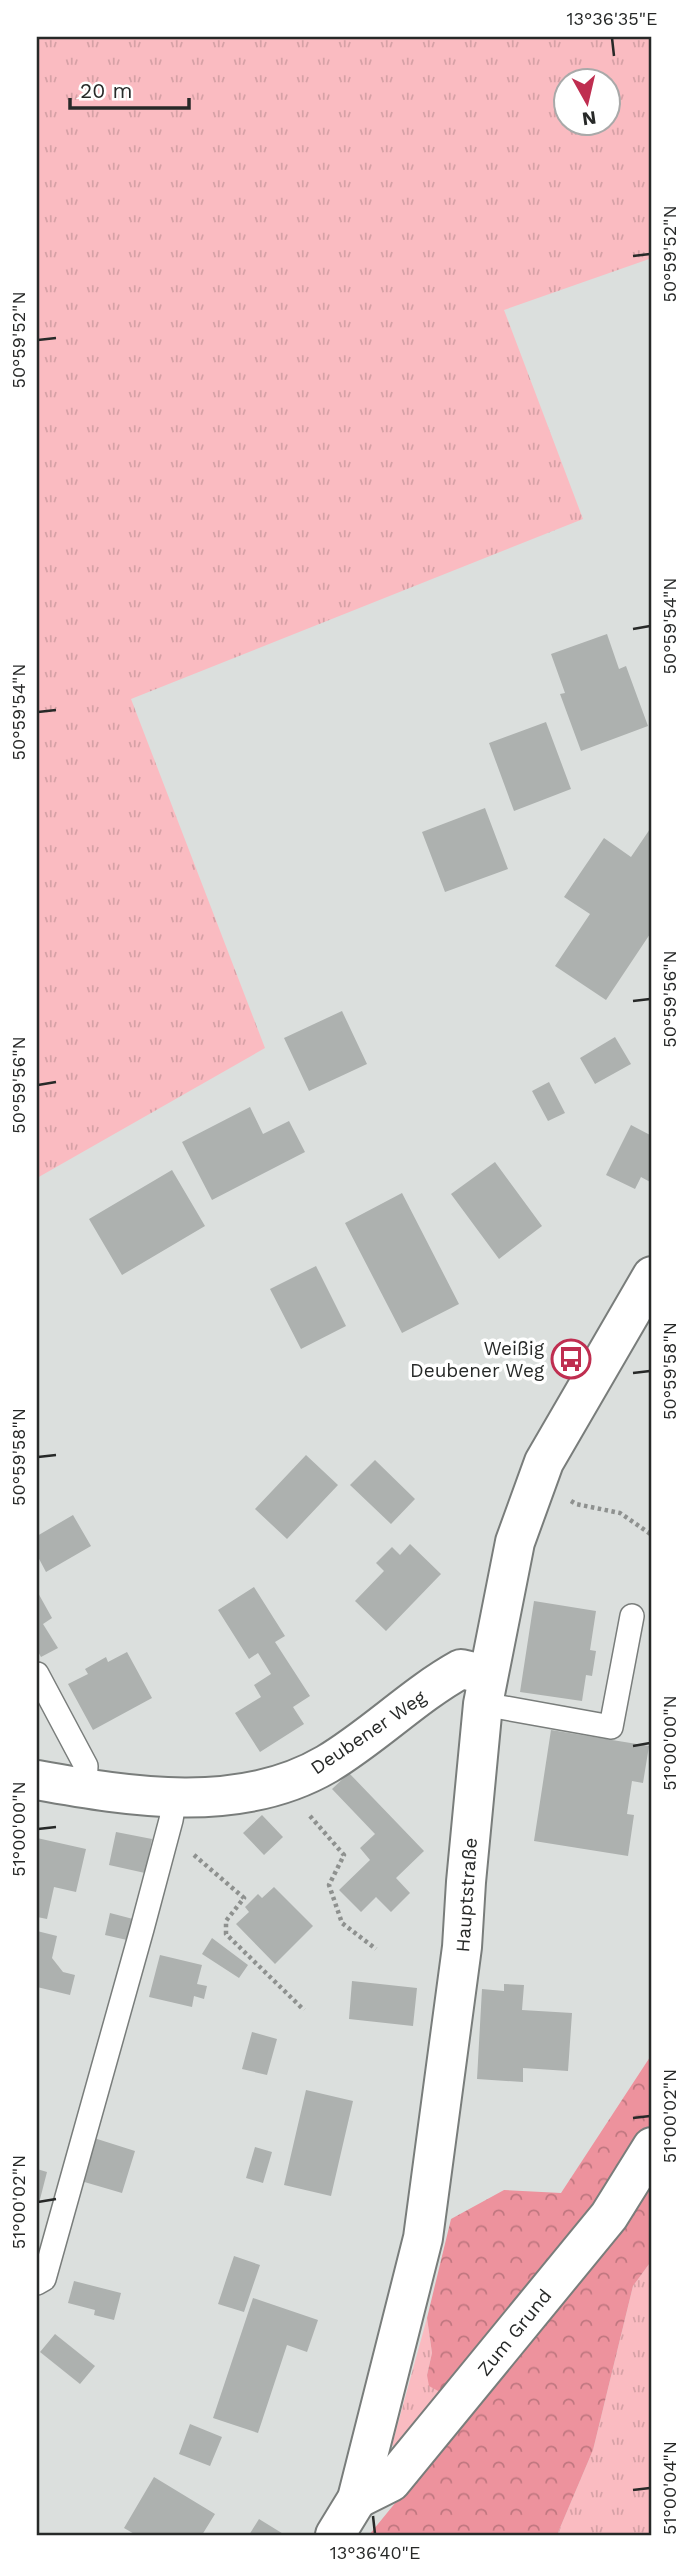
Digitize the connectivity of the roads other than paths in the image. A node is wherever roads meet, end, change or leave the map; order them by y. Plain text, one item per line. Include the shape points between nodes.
1 (652, 1276) edge
2 (632, 1616) dead end
3 (37, 1674) edge
4 (485, 1689) junction
5 (37, 1780) edge
6 (85, 1788) junction
7 (174, 1797) junction
8 (652, 2147) edge
9 (37, 2283) edge
10 (356, 2499) junction
11 (335, 2535) edge

1 - 4 street, Hauptstraße via 544,1462 515,1542
2 - 4 lane via 611,1727
3 - 6 lane via 86,1766
4 - 7 street, Deubener Weg via 461,1669 362,1741 289,1783 214,1797
4 - 10 street, Hauptstraße via 463,1947 423,2238
5 - 6 street, Deubener Weg
6 - 7 street, Deubener Weg
7 - 9 lane via 172,1820 44,2279
8 - 10 street, Zum Grund via 609,2216 390,2482
10 - 11 street, Hauptstraße

